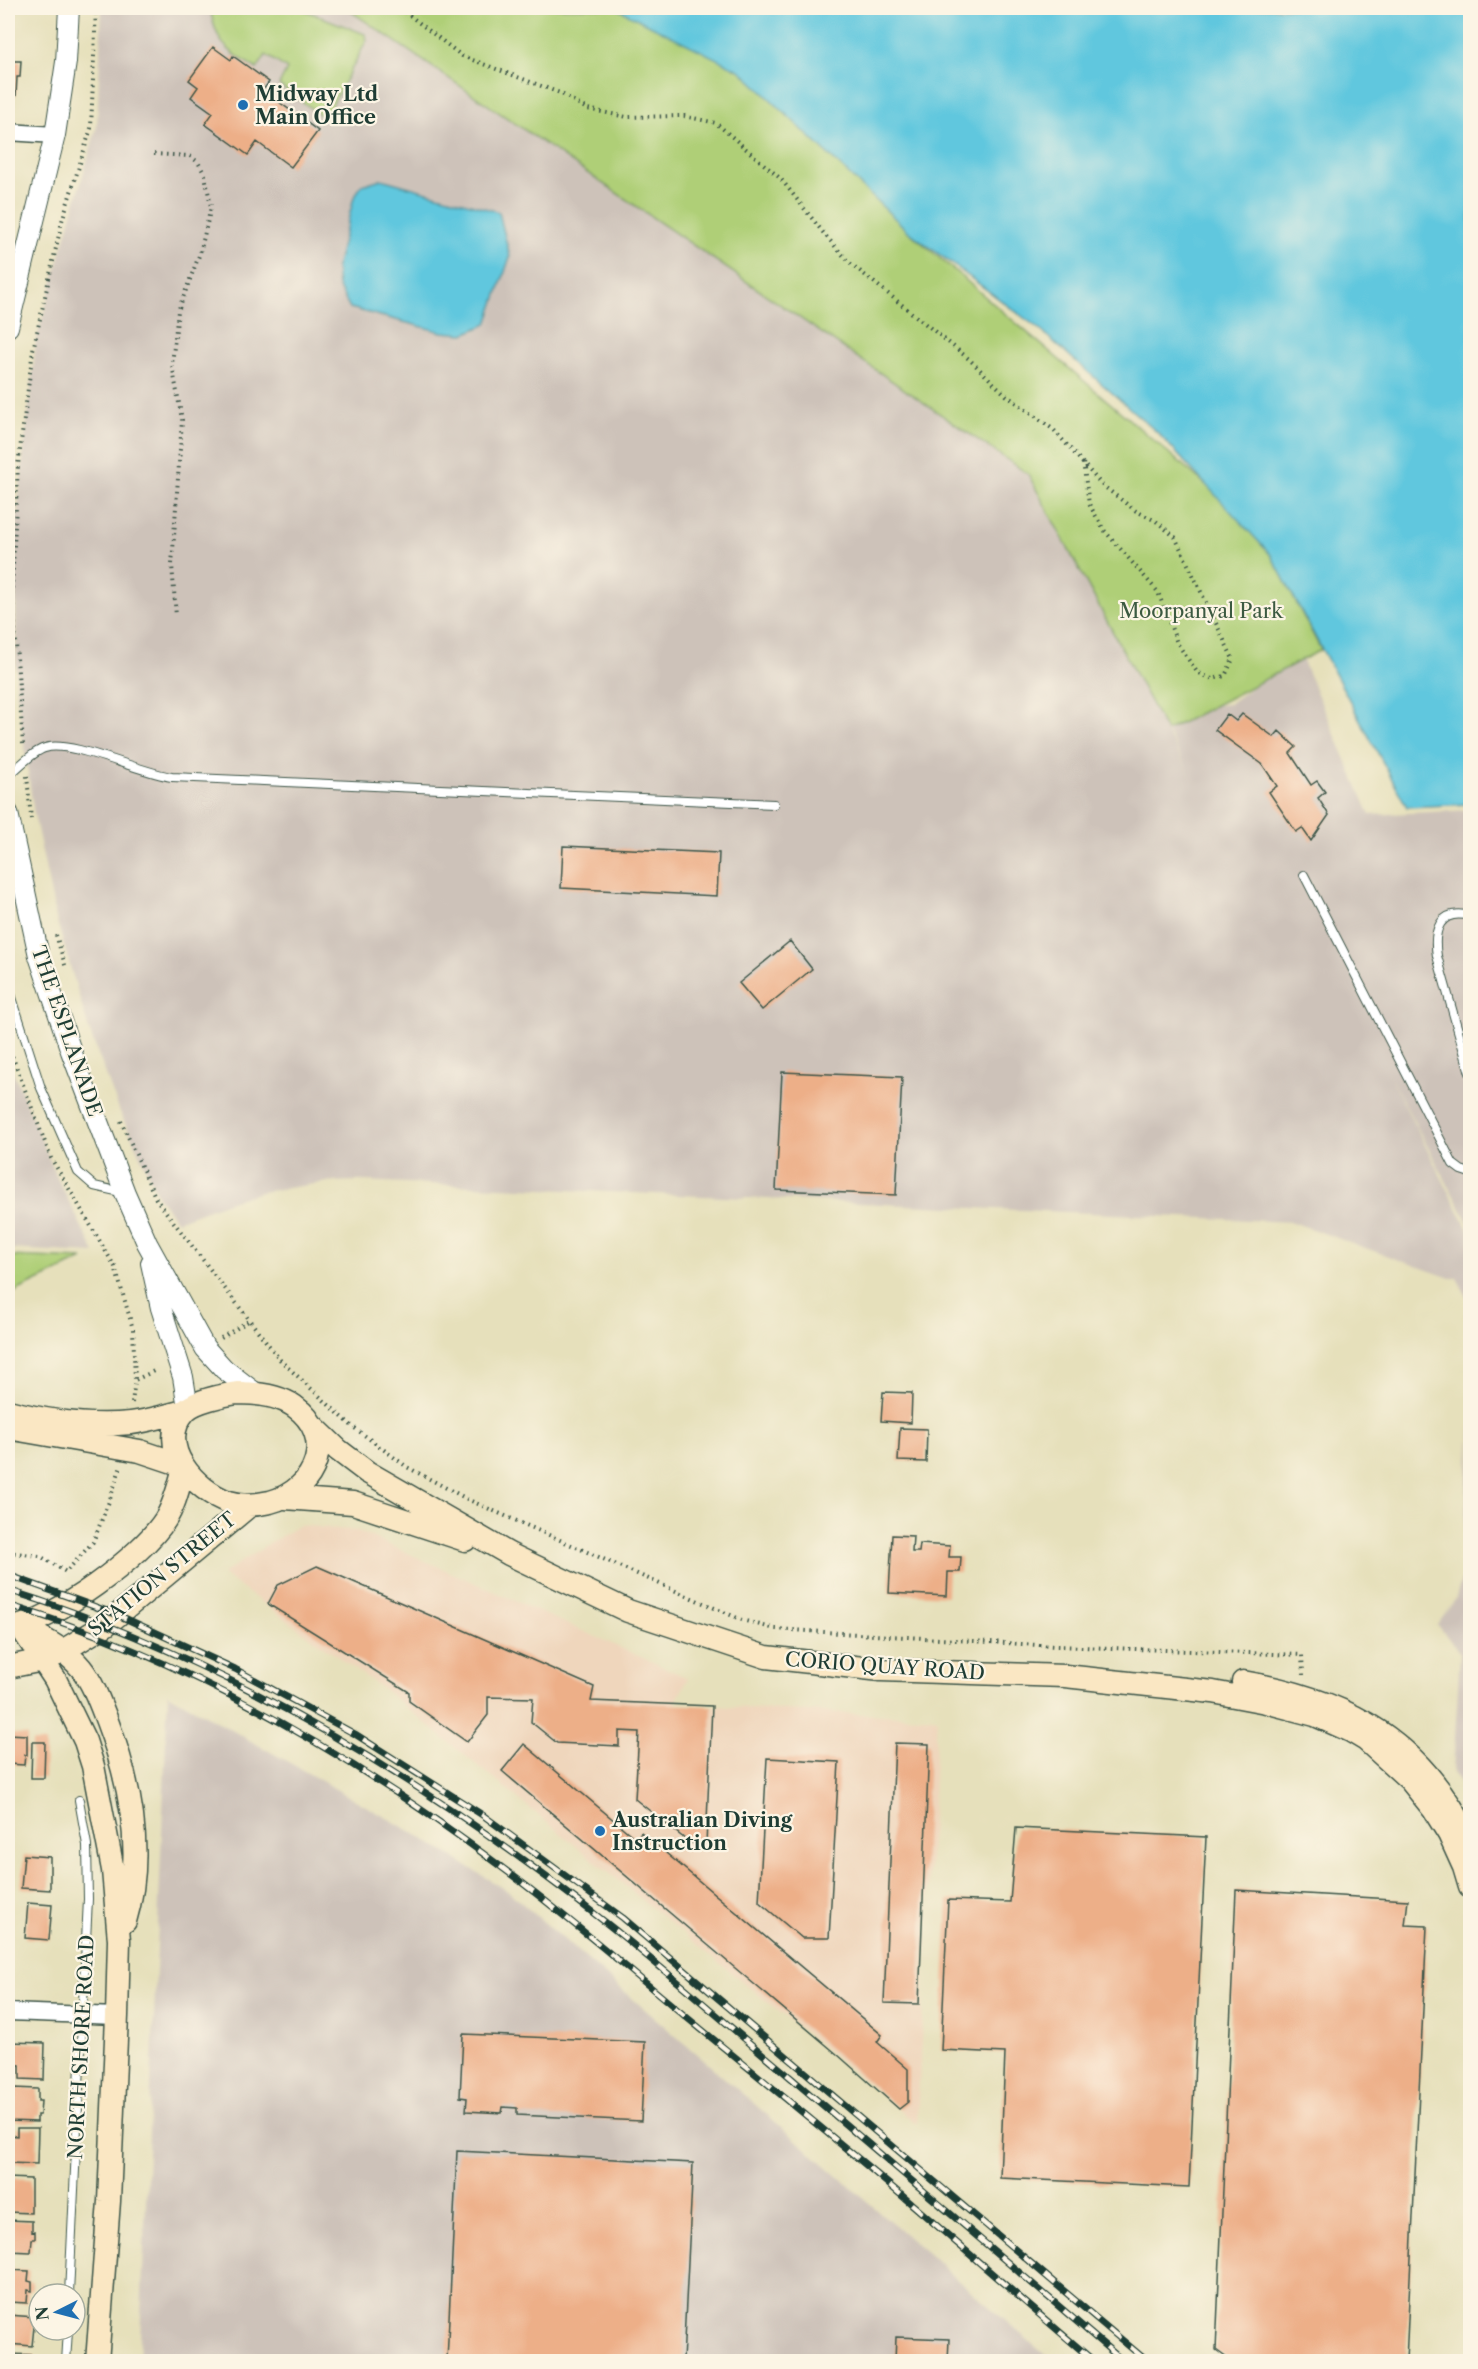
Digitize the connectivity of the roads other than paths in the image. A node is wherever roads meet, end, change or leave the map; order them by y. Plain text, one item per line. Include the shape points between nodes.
1 (69, 8) edge
2 (8, 132) edge
3 (55, 135) junction
4 (8, 327) edge
5 (8, 776) edge
6 (774, 804) dead end
7 (8, 813) edge
8 (1304, 875) dead end
9 (1470, 916) edge
10 (8, 985) edge
11 (1470, 1073) edge
12 (1470, 1173) edge
13 (125, 1193) junction
14 (147, 1243) junction
15 (258, 1395) junction
16 (187, 1409) junction
17 (8, 1412) edge
18 (313, 1426) junction
19 (8, 1428) edge
20 (183, 1467) junction
21 (285, 1498) junction
22 (250, 1504) junction
23 (509, 1554) junction
24 (14, 1628) edge
25 (53, 1656) junction
26 (8, 1667) edge
27 (1065, 1676) junction
28 (79, 1800) dead end
29 (1470, 1841) edge
30 (1470, 1887) edge
31 (8, 2012) edge
32 (82, 2016) junction
33 (117, 2016) junction
34 (70, 2282) edge
35 (67, 2342) edge
36 (66, 2361) edge
37 (97, 2361) edge

1 - 3 street
2 - 3 street
3 - 4 street
5 - 6 lane via 41,749 52,746 84,751 172,777
7 - 13 street, THE ESPLANADE via 39,956 70,1051
8 - 12 lane via 1453,1164
9 - 11 lane via 1447,917 1439,925 1435,940
10 - 13 lane via 41,1088 78,1172 94,1186
13 - 14 street, THE ESPLANADE
14 - 15 street, THE ESPLANADE via 205,1348 224,1369
14 - 16 street, THE ESPLANADE via 161,1308 183,1377
15 - 16 main road via 227,1395
15 - 18 main road via 293,1405
16 - 17 main road via 129,1423 97,1424
16 - 20 main road via 178,1424 175,1441
18 - 21 main road via 315,1464 300,1488
18 - 23 main road, CORIO QUAY ROAD via 367,1472
19 - 20 main road via 140,1451
20 - 22 main road via 203,1488 221,1499
20 - 24 main road, STATION STREET via 177,1494 165,1520 148,1541 62,1607
21 - 22 main road
21 - 23 main road, CORIO QUAY ROAD via 353,1503
22 - 25 main road, STATION STREET via 107,1624
23 - 27 main road, CORIO QUAY ROAD via 628,1611 766,1658 881,1670
24 - 25 main road, NORTH SHORE ROAD
25 - 26 main road, STATION STREET
25 - 33 main road, NORTH SHORE ROAD via 80,1667 89,1680 126,1778 135,1857 119,1940
27 - 29 main road, CORIO QUAY ROAD via 1138,1672 1210,1677 1282,1689 1326,1702 1371,1724 1412,1758 1458,1816
27 - 30 main road, CORIO QUAY ROAD via 1241,1696 1304,1712 1351,1731 1386,1757 1428,1802 1456,1850
28 - 32 lane, NORTH SHORE ROAD via 87,1845 88,1899
31 - 32 street
32 - 33 street
32 - 34 lane, NORTH SHORE ROAD
33 - 37 main road, NORTH SHORE ROAD
35 - 36 lane

